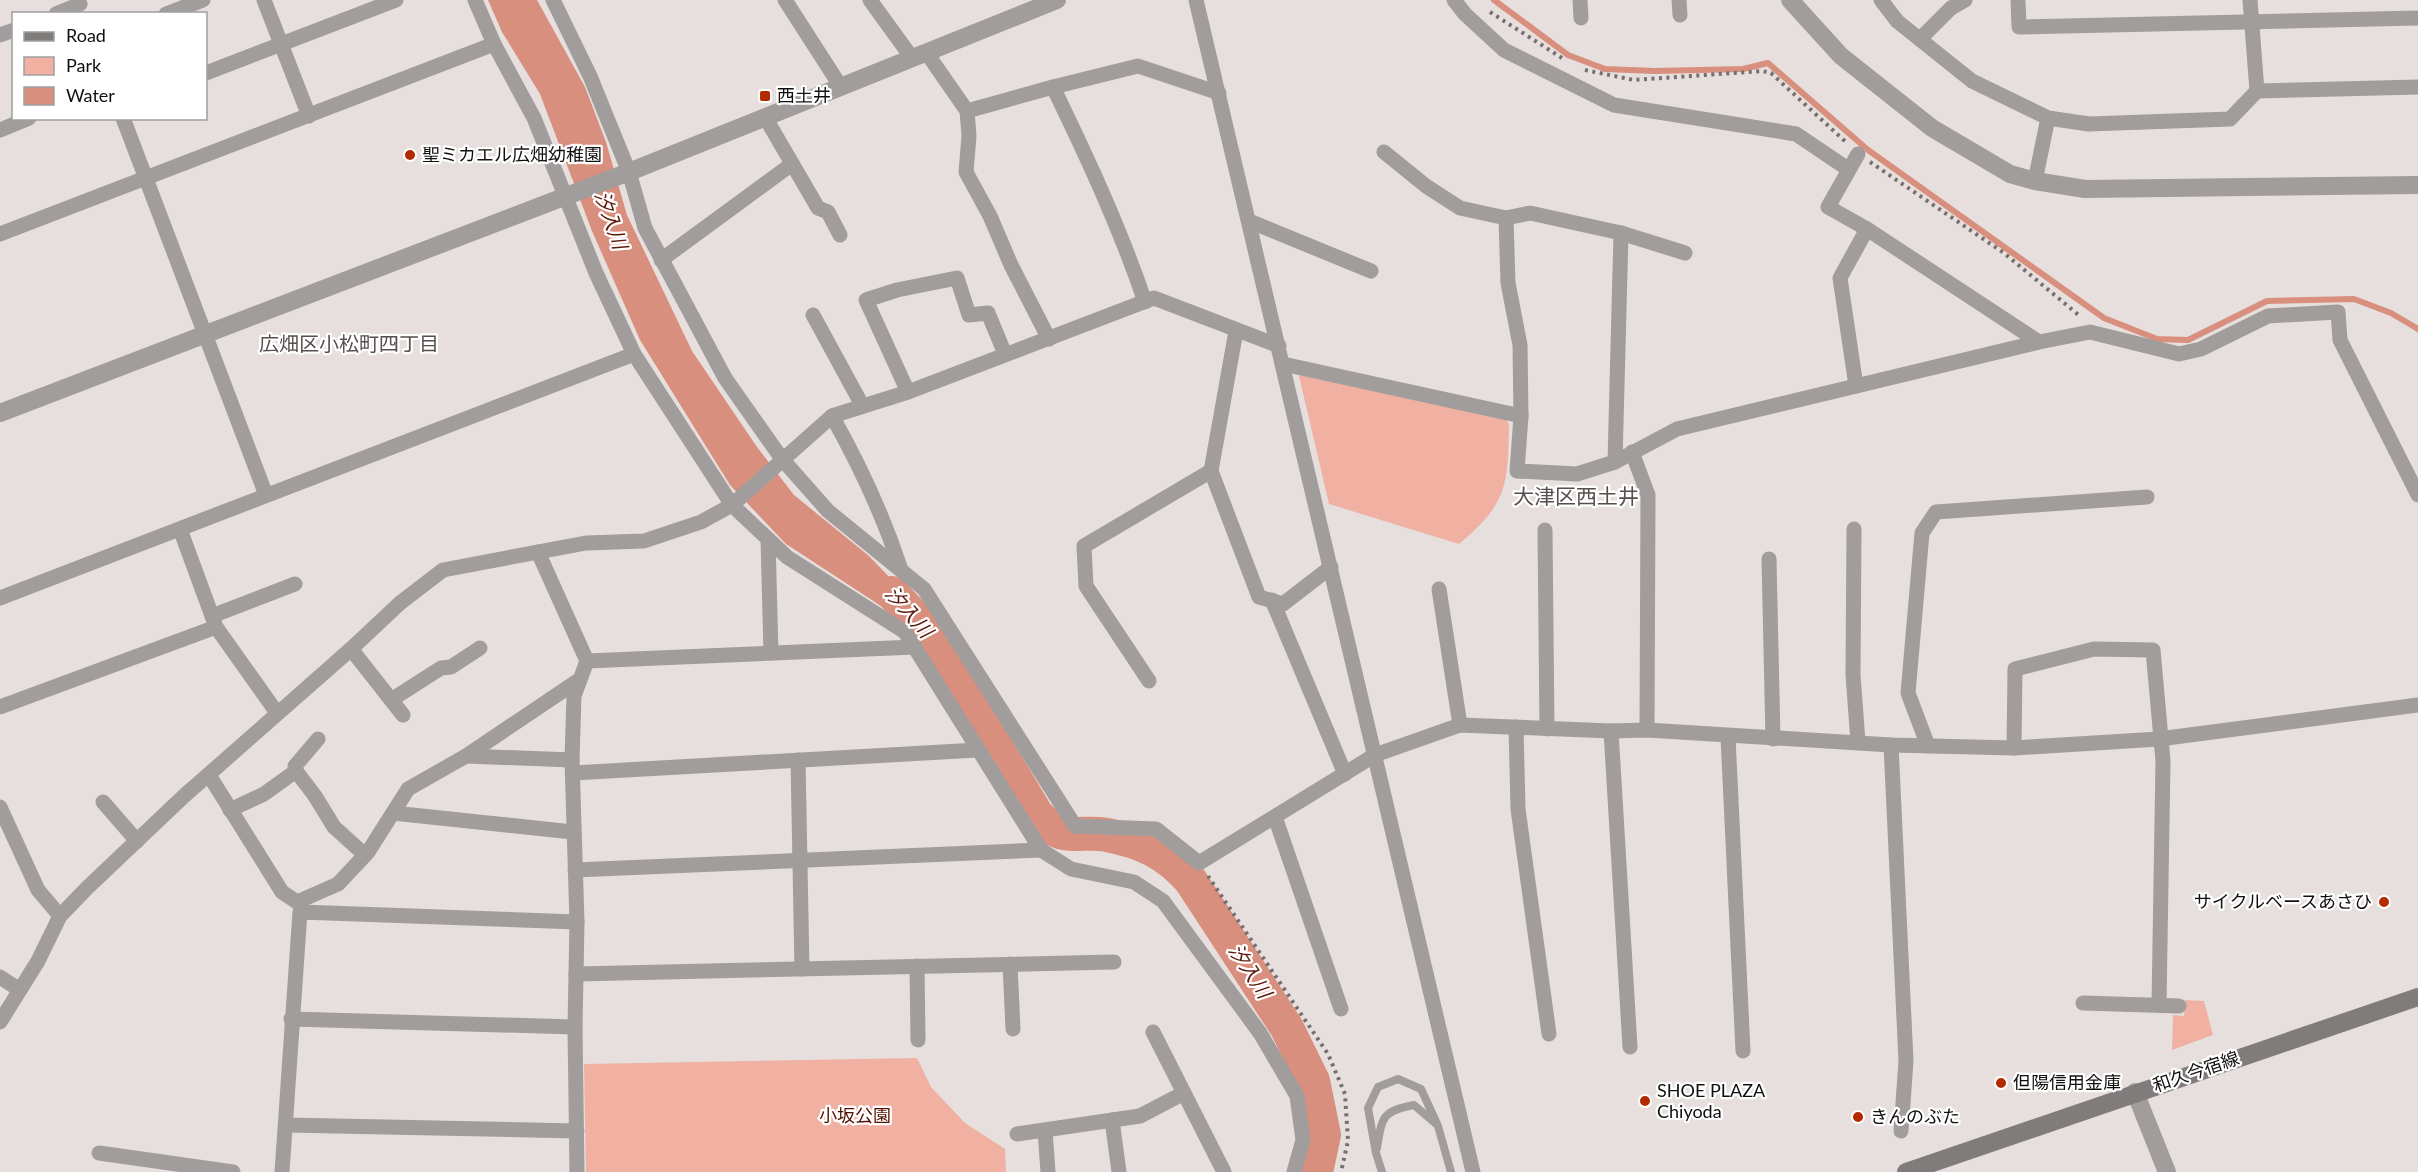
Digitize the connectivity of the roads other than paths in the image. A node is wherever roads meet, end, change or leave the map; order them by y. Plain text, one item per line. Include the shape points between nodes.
1 (203, 0) edge
2 (264, 0) edge
3 (396, 0) edge
4 (476, 0) edge
5 (553, 0) edge
6 (785, 0) edge
7 (870, 0) edge
8 (1056, 0) edge
9 (1196, 0) edge
10 (1454, 0) edge
11 (1580, 0) edge
12 (1790, 0) edge
13 (1881, 0) edge
14 (1965, 0) edge
15 (2018, 0) edge
16 (2250, 0) edge
17 (81, 6) edge
18 (62, 12) edge
19 (171, 12) edge
20 (1581, 18) dead end
21 (2418, 18) edge
22 (2251, 20) junction
23 (1920, 39) junction
24 (281, 44) junction
25 (494, 44) junction
26 (919, 55) junction
27 (207, 73) edge
28 (841, 87) junction
29 (1053, 87) junction
30 (2418, 87) edge
31 (2257, 91) junction
32 (1219, 93) junction
33 (967, 111) junction
34 (309, 116) junction
35 (765, 117) junction
36 (2048, 118) junction
37 (24, 120) edge
38 (124, 120) edge
39 (0, 130) edge
40 (1384, 152) dead end
41 (1858, 154) dead end
42 (792, 164) junction
43 (1848, 169) junction
44 (629, 172) junction
45 (146, 179) junction
46 (2035, 181) junction
47 (2418, 185) edge
48 (566, 197) junction
49 (1506, 218) junction
50 (1249, 221) junction
51 (1867, 229) junction
52 (0, 234) edge
53 (1621, 234) junction
54 (840, 235) dead end
55 (1685, 253) dead end
56 (661, 260) junction
57 (1371, 271) dead end
58 (1145, 302) junction
59 (813, 315) dead end
60 (1236, 331) junction
61 (205, 335) junction
62 (1049, 339) junction
63 (2039, 342) junction
64 (1279, 346) junction
65 (634, 354) junction
66 (1005, 354) junction
67 (1283, 364) junction
68 (1856, 386) junction
69 (908, 392) junction
70 (862, 405) junction
71 (0, 414) edge
72 (832, 416) junction
73 (1521, 416) junction
74 (1632, 452) junction
75 (782, 459) junction
76 (1615, 462) junction
77 (1211, 471) junction
78 (266, 495) junction
79 (2418, 495) edge
80 (2147, 497) dead end
81 (732, 505) junction
82 (180, 529) junction
83 (1854, 529) dead end
84 (1545, 530) dead end
85 (768, 539) junction
86 (538, 552) junction
87 (1769, 559) dead end
88 (900, 567) junction
89 (1331, 567) junction
90 (295, 584) dead end
91 (1439, 589) dead end
92 (0, 598) edge
93 (1272, 600) junction
94 (214, 621) junction
95 (915, 647) junction
96 (480, 648) dead end
97 (351, 649) junction
98 (771, 653) junction
99 (587, 661) junction
100 (579, 680) junction
101 (1149, 681) dead end
102 (391, 700) junction
103 (2418, 705) edge
104 (0, 707) edge
105 (277, 713) junction
106 (403, 716) dead end
107 (1460, 725) junction
108 (1516, 727) junction
109 (1547, 729) junction
110 (1647, 730) junction
111 (1611, 731) junction
112 (1728, 737) junction
113 (318, 739) dead end
114 (1773, 739) junction
115 (2159, 739) junction
116 (1858, 742) junction
117 (1891, 745) junction
118 (1928, 746) junction
119 (2014, 748) junction
120 (976, 750) junction
121 (1375, 755) junction
122 (466, 756) junction
123 (798, 760) junction
124 (572, 766) junction
125 (296, 771) junction
126 (1345, 774) junction
127 (209, 775) junction
128 (103, 802) dead end
129 (0, 807) edge
130 (230, 810) junction
131 (393, 813) junction
132 (1275, 817) junction
133 (573, 832) junction
134 (137, 841) junction
135 (1041, 850) junction
136 (364, 855) junction
137 (801, 860) junction
138 (575, 870) junction
139 (299, 907) junction
140 (60, 916) junction
141 (577, 922) junction
142 (1114, 962) dead end
143 (1010, 964) junction
144 (917, 966) junction
145 (802, 969) junction
146 (576, 974) junction
147 (0, 977) edge
148 (20, 990) junction
149 (2418, 997) edge
150 (2083, 1004) dead end
151 (2159, 1005) junction
152 (2179, 1006) dead end
153 (1341, 1009) dead end
154 (291, 1019) junction
155 (0, 1022) edge
156 (575, 1027) junction
157 (1013, 1029) dead end
158 (1153, 1032) dead end
159 (1549, 1034) dead end
160 (918, 1040) dead end
161 (1630, 1047) dead end
162 (1743, 1051) dead end
163 (2134, 1092) junction
164 (1184, 1094) junction
165 (1113, 1120) junction
166 (286, 1125) junction
167 (1438, 1126) junction
168 (577, 1131) junction
169 (1045, 1131) junction
170 (1901, 1131) dead end
171 (1017, 1134) dead end
172 (99, 1153) dead end
173 (1376, 1153) junction
174 (233, 1172) edge
175 (282, 1172) edge
176 (577, 1172) edge
177 (1048, 1172) edge
178 (1119, 1172) edge
179 (1224, 1172) edge
180 (1294, 1172) edge
181 (1382, 1172) edge
182 (1451, 1172) edge
183 (1473, 1172) edge
184 (1906, 1172) edge
185 (2167, 1172) edge

1 - 19 street
2 - 24 street
3 - 24 street
4 - 25 street
5 - 44 street via 590,75
6 - 28 street
7 - 26 street
8 - 26 street
9 - 32 street
10 - 43 street via 1504,50 1614,105 1796,134
11 - 20 street
12 - 46 street via 1841,56 1932,128 2010,174
13 - 23 street via 1897,21
14 - 23 street via 1951,8
15 - 22 street via 2019,27
16 - 22 street
17 - 18 street
21 - 22 street
22 - 31 street
23 - 36 street via 1972,81
24 - 27 street
24 - 34 street
25 - 34 street
25 - 48 street via 534,118
26 - 28 street
26 - 33 street
28 - 35 street
29 - 32 street via 1138,66
29 - 33 street
29 - 58 street via 1130,256
30 - 31 street
31 - 36 street via 2230,119 2089,124
32 - 50 street
33 - 62 street via 966,172
34 - 45 street
35 - 42 street
35 - 44 street
36 - 46 street
37 - 39 street
38 - 45 street
40 - 49 street via 1425,186 1460,208
41 - 43 street
42 - 54 street via 818,208 828,212
42 - 56 street
43 - 51 street via 1828,207
44 - 48 street
44 - 56 street via 645,228
45 - 52 street
45 - 61 street
46 - 47 street via 2085,189
48 - 61 street
48 - 65 street
49 - 53 street via 1530,213
49 - 73 street via 1508,283 1520,345
50 - 57 street
50 - 64 street
51 - 63 street
51 - 68 street via 1840,278
53 - 55 street
53 - 76 street
56 - 75 street via 725,378
58 - 60 street via 1155,298
58 - 62 street
59 - 70 street
60 - 64 street
60 - 77 street
61 - 71 street
61 - 78 street
62 - 66 street
63 - 68 street
63 - 79 street via 2090,332 2179,354 2200,350 2268,316 2338,312 2340,340
64 - 67 street
65 - 78 street
65 - 81 street
66 - 69 street
66 - 69 street via 988,313 969,315 957,278 866,300
67 - 73 street
67 - 89 street
68 - 74 street via 1677,429
69 - 70 street
70 - 72 street
72 - 75 street
72 - 88 street via 856,459
73 - 76 street via 1517,471 1577,474
74 - 76 street
74 - 110 street via 1648,495
75 - 81 street
75 - 88 street via 828,510
77 - 93 street via 1260,597
77 - 101 street via 1084,546 1086,586
78 - 82 street
80 - 118 street via 1936,512 1922,533 1908,693
81 - 85 street
81 - 86 street via 701,522 644,541 586,543
82 - 92 street
82 - 94 street
83 - 116 street via 1853,675
84 - 109 street
85 - 95 street via 787,557 905,632
85 - 98 street
86 - 97 street via 443,570
86 - 99 street
87 - 114 street
88 - 132 street via 924,589 1076,825 1156,829 1199,863
89 - 93 street via 1283,604
89 - 121 street
90 - 94 street
91 - 107 street
93 - 126 street
94 - 104 street
94 - 105 street
95 - 98 street
95 - 120 street
96 - 102 street
97 - 102 street
97 - 105 street
98 - 99 street
99 - 100 street
100 - 122 street
100 - 124 street via 574,696
102 - 106 street
103 - 115 street
105 - 127 street
107 - 108 street
107 - 121 street
108 - 109 street
108 - 159 street via 1518,809
109 - 111 street
110 - 111 street
110 - 112 street
111 - 161 street
112 - 114 street
112 - 162 street
113 - 125 street via 295,766
114 - 116 street
115 - 119 street
115 - 119 street via 2153,650 2094,649 2015,669
115 - 151 street via 2163,761
116 - 117 street
117 - 118 street
117 - 170 street via 1906,1061
118 - 119 street
120 - 123 street
120 - 135 street
121 - 126 street
121 - 183 street
122 - 124 street
122 - 131 street via 408,789
123 - 124 street
123 - 137 street
124 - 133 street
125 - 130 street via 264,794
125 - 136 street via 334,827
126 - 132 street
127 - 130 street
127 - 134 street
128 - 134 street
129 - 140 street via 38,890
130 - 139 street via 282,892
131 - 133 street
131 - 136 street
132 - 153 street
133 - 138 street
134 - 140 street
135 - 137 street
135 - 180 street via 1071,869 1134,882 1163,901 1260,1033 1297,1096 1303,1140
136 - 139 street via 338,884
137 - 138 street
137 - 145 street
138 - 141 street
139 - 141 street
139 - 154 street
140 - 148 street
141 - 146 street
142 - 143 street
143 - 144 street
143 - 157 street
144 - 145 street
144 - 160 street
145 - 146 street
146 - 156 street
147 - 148 street
148 - 155 street
149 - 163 main road, 和久今宿線
150 - 151 street
151 - 152 street
154 - 156 street
154 - 166 street
156 - 168 street
158 - 164 street
163 - 184 main road, 和久今宿線
163 - 185 street
164 - 165 street via 1140,1116
164 - 179 street
165 - 169 street
165 - 178 street
166 - 168 street
166 - 175 street
167 - 173 lane via 1414,1105 1392,1109 1382,1122
167 - 173 lane via 1421,1089 1398,1079 1378,1087 1368,1108
167 - 182 lane
168 - 176 street
169 - 171 street
169 - 177 street
172 - 174 street
173 - 181 lane

